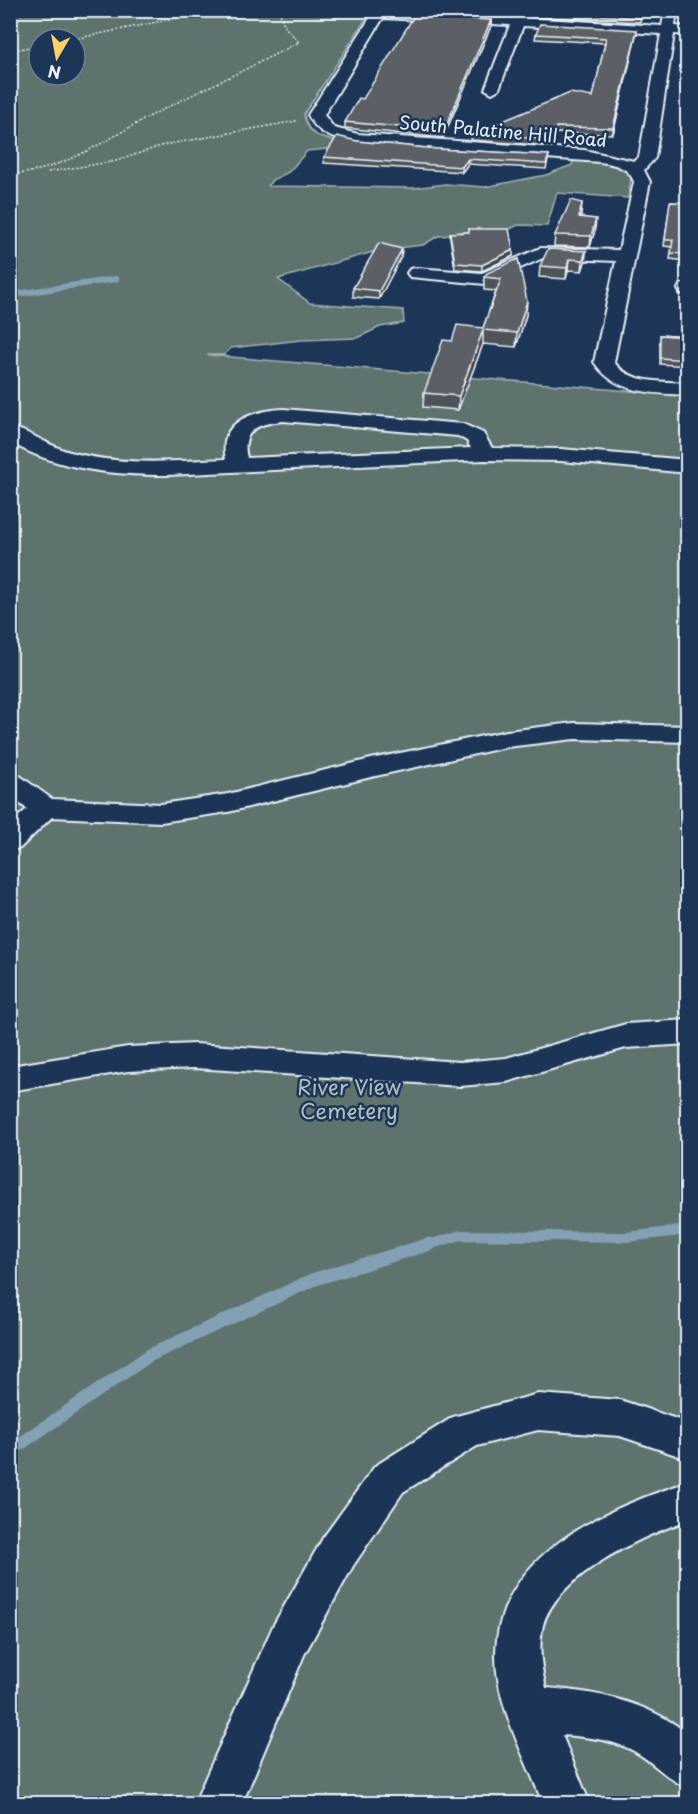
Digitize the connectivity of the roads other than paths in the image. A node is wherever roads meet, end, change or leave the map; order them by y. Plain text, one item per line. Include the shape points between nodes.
1 (671, 10) edge
2 (381, 12) edge
3 (521, 16) edge
4 (667, 30) junction
5 (687, 31) edge
6 (492, 89) dead end
7 (635, 169) junction
8 (625, 256) junction
9 (416, 273) dead end
10 (687, 389) edge
11 (10, 433) edge
12 (484, 454) junction
13 (238, 465) junction
14 (687, 467) edge
15 (687, 734) edge
16 (10, 782) edge
17 (45, 808) junction
18 (10, 841) edge
19 (687, 1032) edge
20 (10, 1079) edge
21 (687, 1441) edge
22 (687, 1501) edge
23 (532, 1710) junction
24 (687, 1765) edge
25 (217, 1803) edge
26 (567, 1803) edge

1 - 4 street
2 - 3 street
2 - 7 street, South Palatine Hill Road via 316,116 329,131 357,139 594,157
3 - 4 street
3 - 6 street
4 - 5 street
4 - 7 street via 647,158
7 - 8 street via 642,182
8 - 9 street via 540,253 485,279
8 - 10 street via 604,356 606,368 631,381
11 - 13 street via 50,453 106,466 141,469
12 - 13 street
12 - 13 street via 476,437 463,430 283,415 249,422 238,430 234,440
12 - 14 street via 561,455
15 - 17 street via 574,731 507,739 228,803 161,813
16 - 17 street
17 - 18 street
19 - 20 street via 626,1036 488,1073 195,1056 128,1059
21 - 25 street via 620,1418 538,1412 466,1430 389,1479 339,1552 288,1641
22 - 23 street via 620,1526 558,1567 537,1592 520,1631 518,1656
23 - 24 street via 577,1713 629,1725 654,1737
23 - 26 street

